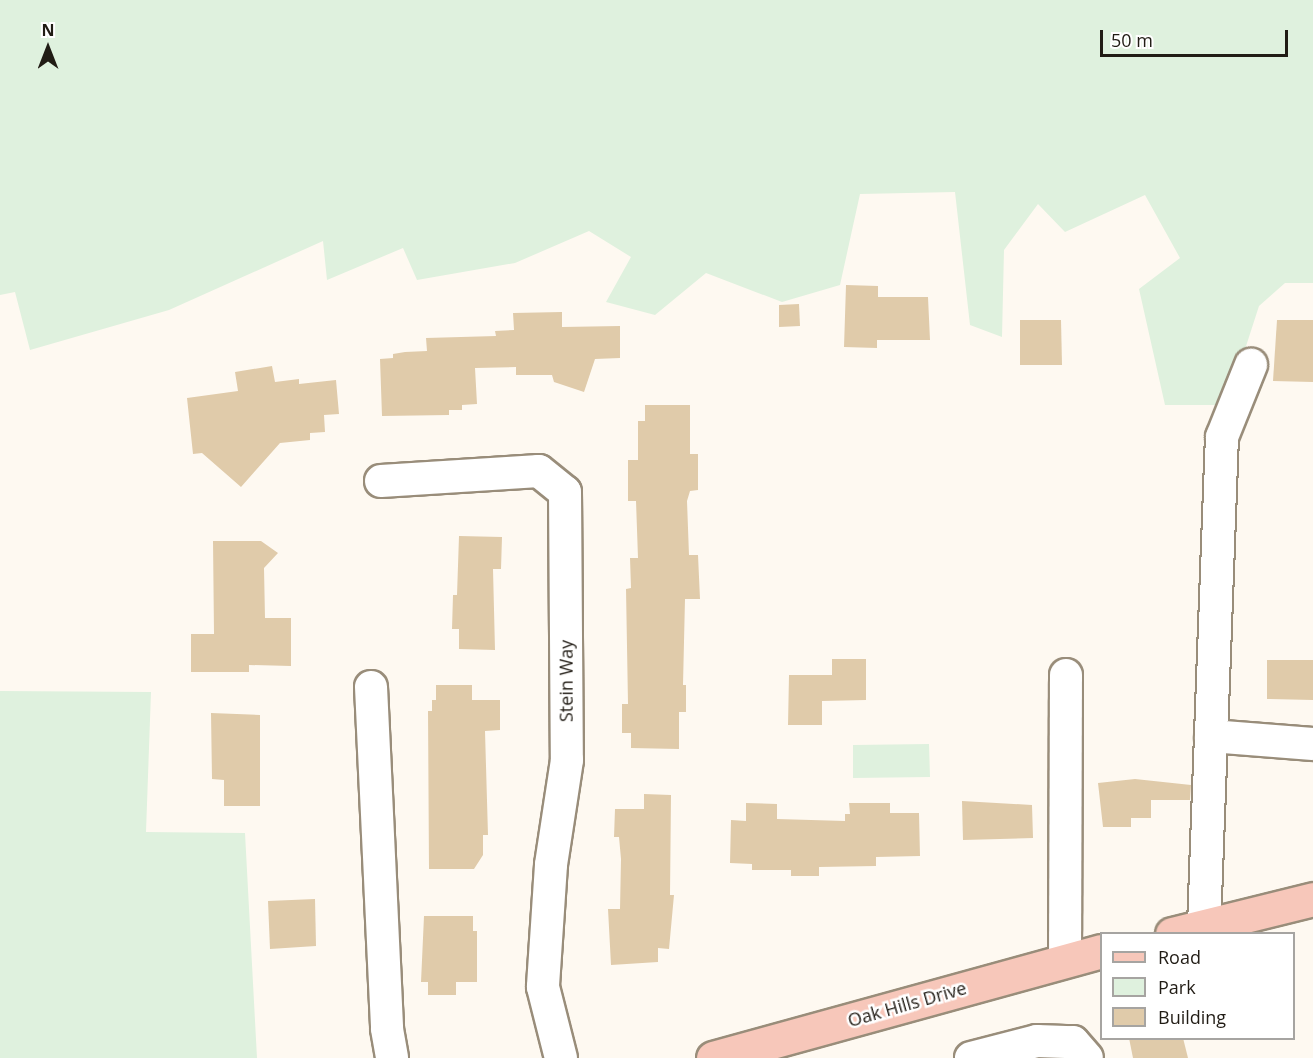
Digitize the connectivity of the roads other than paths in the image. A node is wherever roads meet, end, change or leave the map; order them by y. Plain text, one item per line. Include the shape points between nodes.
1 (1251, 365) dead end
2 (381, 481) dead end
3 (1066, 675) dead end
4 (371, 687) dead end
5 (1211, 736) junction
6 (1313, 744) edge
7 (1313, 899) edge
8 (1204, 926) junction
9 (1177, 932) edge
10 (1100, 951) edge
11 (1065, 960) junction
12 (1080, 1050) edge
13 (392, 1058) edge
14 (561, 1058) edge
15 (712, 1058) edge
16 (971, 1058) edge

1 - 5 street via 1222,437
2 - 14 street, Stein Way via 539,471 565,492 567,760 551,865 543,987
3 - 11 street
4 - 13 street via 387,1029
5 - 6 street
5 - 8 street
7 - 8 main road
8 - 9 main road
10 - 11 main road, Oak Hills Drive
11 - 15 main road, Oak Hills Drive
12 - 16 street via 1037,1041

